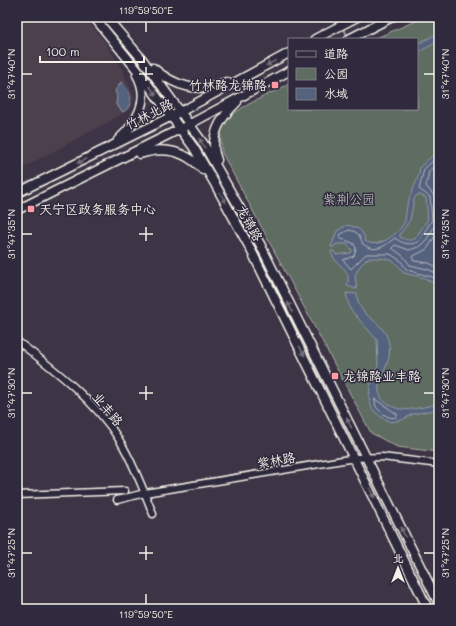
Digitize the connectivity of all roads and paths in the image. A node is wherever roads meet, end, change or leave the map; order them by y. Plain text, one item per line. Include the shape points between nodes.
1 (94, 17) edge
2 (106, 17) edge
3 (357, 17) edge
4 (388, 17) edge
5 (317, 38) edge
6 (351, 38) edge
7 (125, 53) junction
8 (288, 54) edge
9 (142, 59) junction
10 (288, 72) edge
11 (254, 73) junction
12 (244, 95) junction
13 (182, 112) junction
14 (171, 117) junction
15 (190, 124) junction
16 (180, 129) junction
17 (107, 149) junction
18 (114, 162) junction
19 (216, 184) junction
20 (226, 184) junction
21 (17, 193) edge
22 (17, 210) edge
23 (17, 341) edge
24 (366, 457) junction
25 (355, 458) junction
26 (439, 464) edge
27 (125, 492) dead end
28 (145, 493) junction
29 (17, 495) edge
30 (118, 500) dead end
31 (153, 514) dead end
32 (439, 604) edge
33 (428, 609) edge

1 - 7 main road, 龙锦路
2 - 9 main road, 龙锦路
3 - 5 main road
4 - 6 main road
7 -> 14 main road, 龙锦路
7 - 17 main road via 140,81 141,112 132,127
8 -> 11 main road, 竹林北路
9 - 11 main road via 170,82 192,88 218,86
9 - 13 main road, 龙锦路
10 - 12 main road, 竹林北路
11 - 13 main road, 竹林北路
12 - 15 main road, 竹林北路
12 - 20 main road via 221,119 214,136 214,152
13 - 14 main road, 竹林北路
13 - 15 main road, 龙锦路
14 - 16 main road, 龙锦路
14 - 17 main road, 竹林北路
15 - 16 main road, 竹林北路
20 -> 15 main road, 龙锦路
16 - 18 main road, 竹林北路
16 - 19 main road, 龙锦路
17 -> 21 main road, 竹林北路
18 - 19 main road via 149,151 169,150 185,154
18 - 22 main road, 竹林北路
19 -> 25 main road, 龙锦路
24 -> 20 main road, 龙锦路 via 260,244
23 - 28 street, 业丰路 via 72,386 100,414 120,441
24 - 25 street, 紫林路
24 - 26 street, 紫林路
32 -> 24 main road, 龙锦路
25 - 28 street, 紫林路
25 -> 33 main road, 龙锦路
27 - 29 street
28 - 30 street, 紫林路
28 - 31 street, 业丰路

